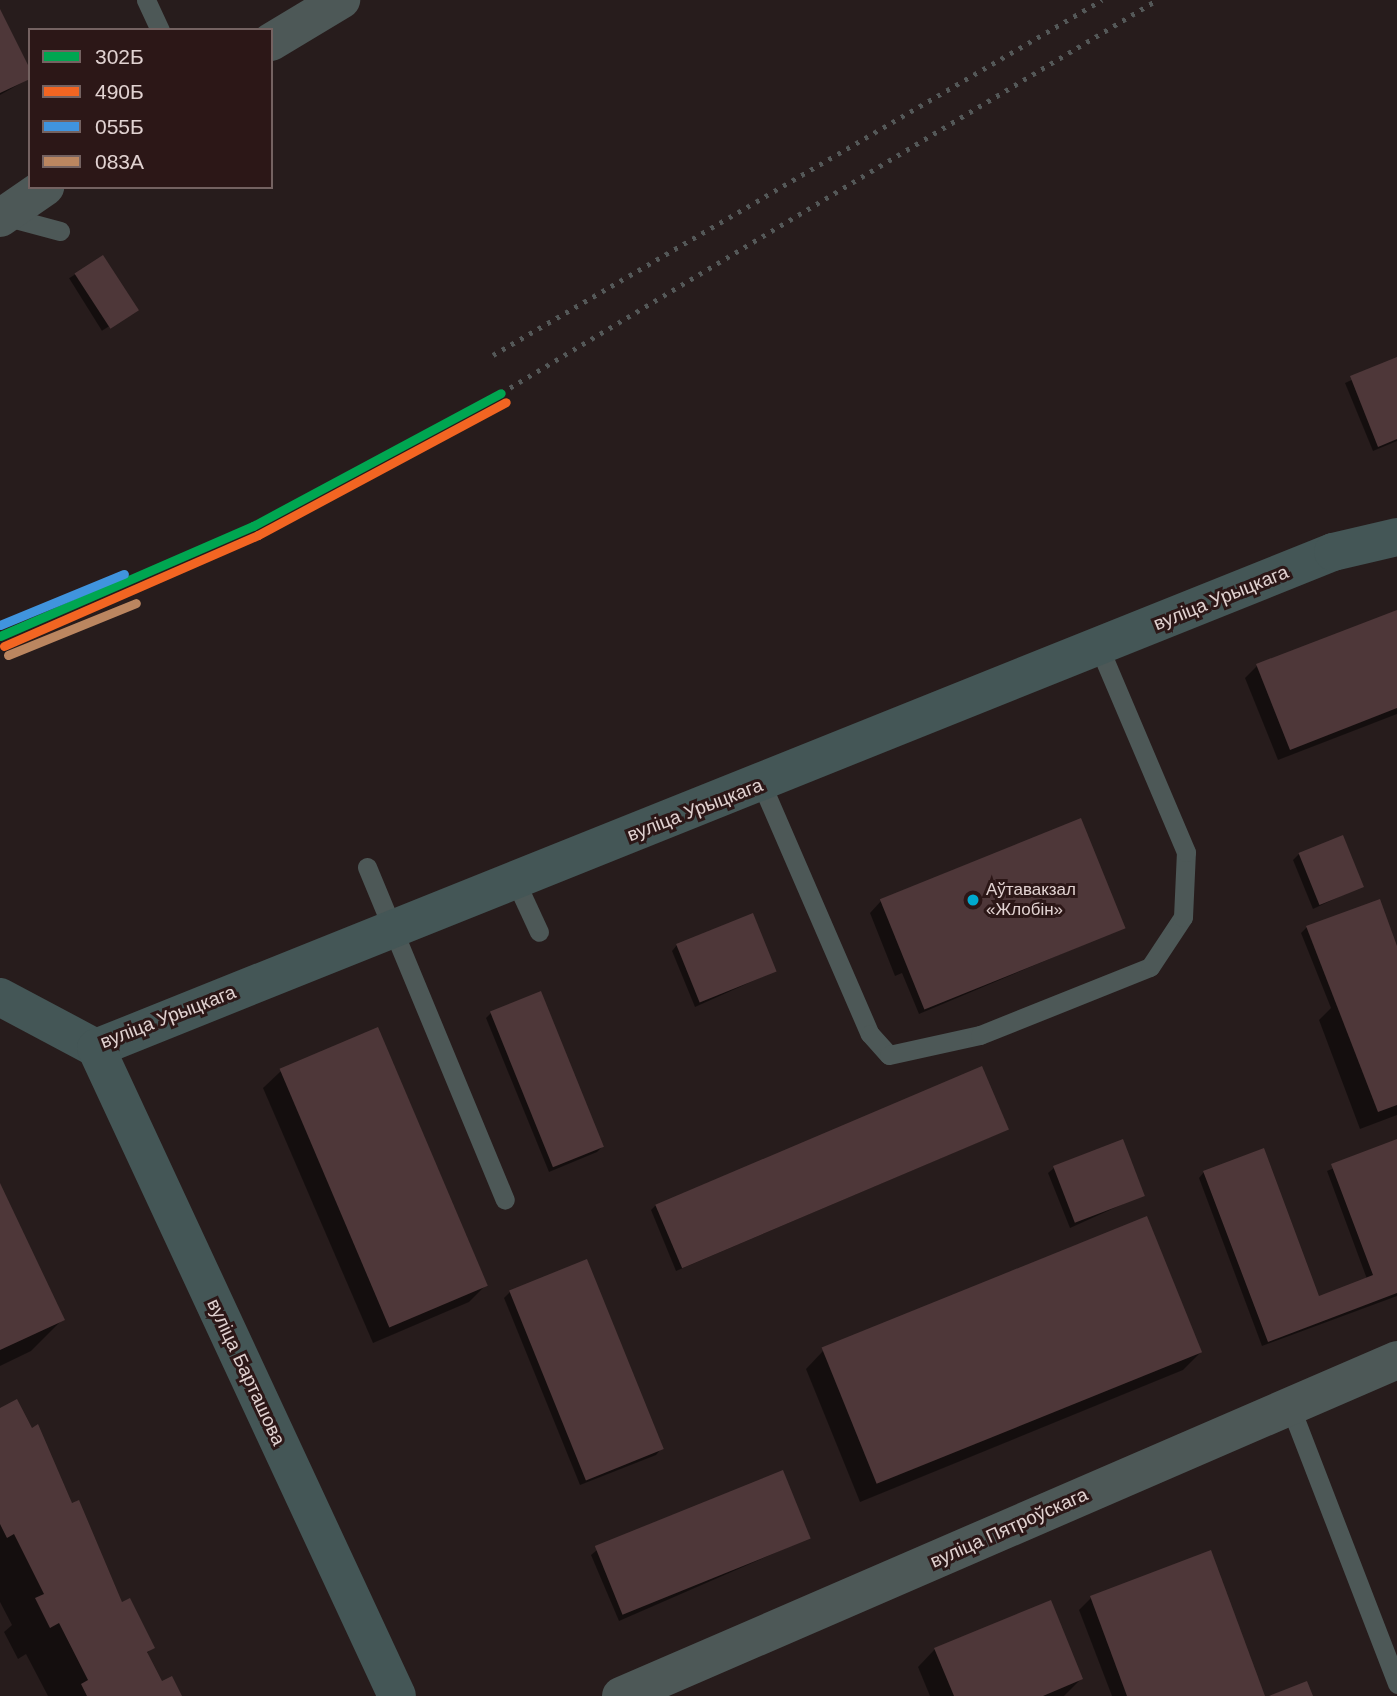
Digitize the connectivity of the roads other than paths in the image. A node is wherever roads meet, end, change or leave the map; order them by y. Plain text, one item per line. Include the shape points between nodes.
1 (146, 0) edge
2 (341, 0) edge
3 (159, 28) edge
4 (273, 41) edge
5 (42, 189) edge
6 (1, 217) edge
7 (60, 231) dead end
8 (1397, 537) edge
9 (1099, 647) junction
10 (762, 785) junction
11 (367, 867) dead end
12 (515, 880) junction
13 (393, 928) junction
14 (539, 932) dead end
15 (0, 997) edge
16 (96, 1048) junction
17 (505, 1200) dead end
18 (1397, 1360) edge
19 (1290, 1406) junction
20 (1397, 1684) edge
21 (397, 1696) edge
22 (621, 1696) edge

1 - 3 lane
2 - 4 street
5 - 6 street
6 - 7 lane
8 - 9 main road, вуліца Урыцкага via 1333,552
9 - 10 main road, вуліца Урыцкага
9 - 10 lane via 1186,852 1183,917 1150,967 980,1035 888,1055 870,1034
10 - 12 main road, вуліца Урыцкага
11 - 13 lane
12 - 13 main road, вуліца Урыцкага
12 - 14 lane
13 - 16 main road, вуліца Урыцкага
13 - 17 lane
15 - 16 main road, вуліца Урыцкага
16 - 21 main road, вуліца Барташова
18 - 19 street, вуліца Пятроўскага
19 - 20 lane
19 - 22 street, вуліца Пятроўскага

